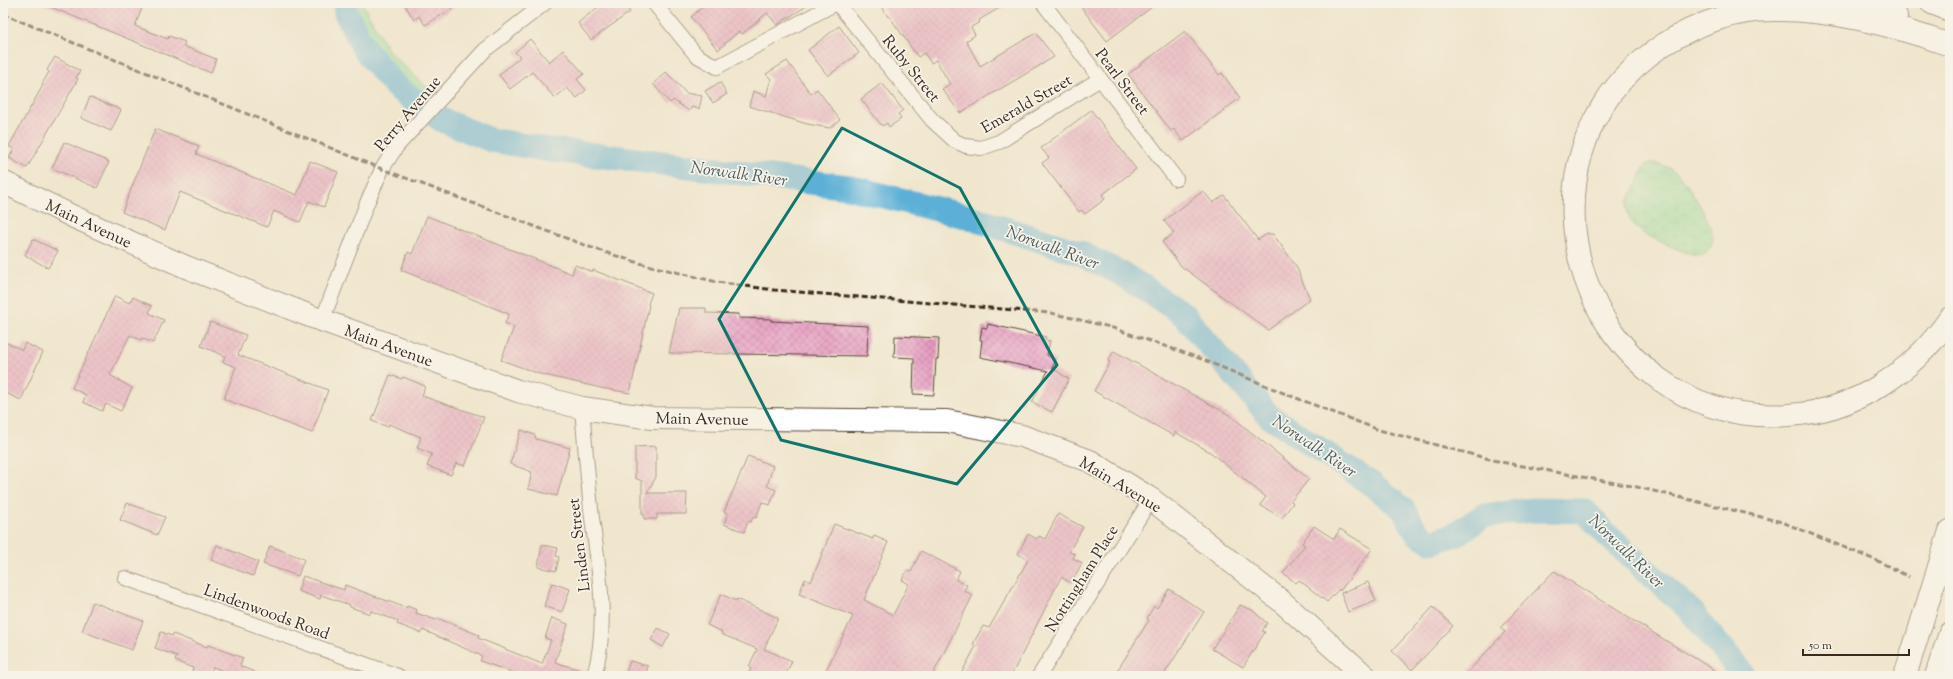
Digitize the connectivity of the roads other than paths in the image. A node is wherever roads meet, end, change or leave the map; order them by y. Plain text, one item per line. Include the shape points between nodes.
1 (545, 3) edge
2 (654, 3) edge
3 (836, 3) edge
4 (1043, 3) edge
5 (1860, 3) edge
6 (1932, 3) edge
7 (1950, 10) edge
8 (1950, 36) edge
9 (1950, 45) edge
10 (1100, 79) junction
11 (966, 146) joint
12 (1176, 179) dead end
13 (3, 182) edge
14 (1950, 318) edge
15 (322, 321) junction
16 (582, 408) junction
17 (1150, 499) junction
18 (1950, 531) edge
19 (125, 578) dead end
20 (1950, 633) edge
21 (398, 676) edge
22 (594, 676) edge
23 (1039, 676) edge
24 (1365, 676) edge
25 (1905, 676) edge
26 (1936, 676) edge

1 - 15 street, Perry Avenue via 486,50 408,133 382,169
2 - 3 street via 696,55 717,67
3 - 11 street, Ruby Street via 932,120 955,141
4 - 10 street, Pearl Street
5 - 8 main road
6 - 7 main road
9 - 14 main road via 1878,24 1797,11 1752,12 1707,22 1656,50 1626,76 1601,110 1585,145 1576,182 1574,221 1581,266 1588,289 1610,329 1623,346 1652,374 1684,394 1721,408 1780,416 1816,412 1842,405 1874,390 1898,374 1932,342
10 - 11 street, Emerald Street via 998,142 981,148
10 - 12 street, Pearl Street
13 - 15 main road, Main Avenue via 186,267
15 - 16 main road, Main Avenue via 518,390
16 - 17 main road, Main Avenue via 652,418 947,421 1022,436 1090,461
16 - 22 street, Linden Street via 603,615
17 - 23 street, Nottingham Place
17 - 24 main road, Main Avenue via 1280,600
18 - 25 main road
19 - 21 street, Lindenwoods Road
20 - 26 main road

